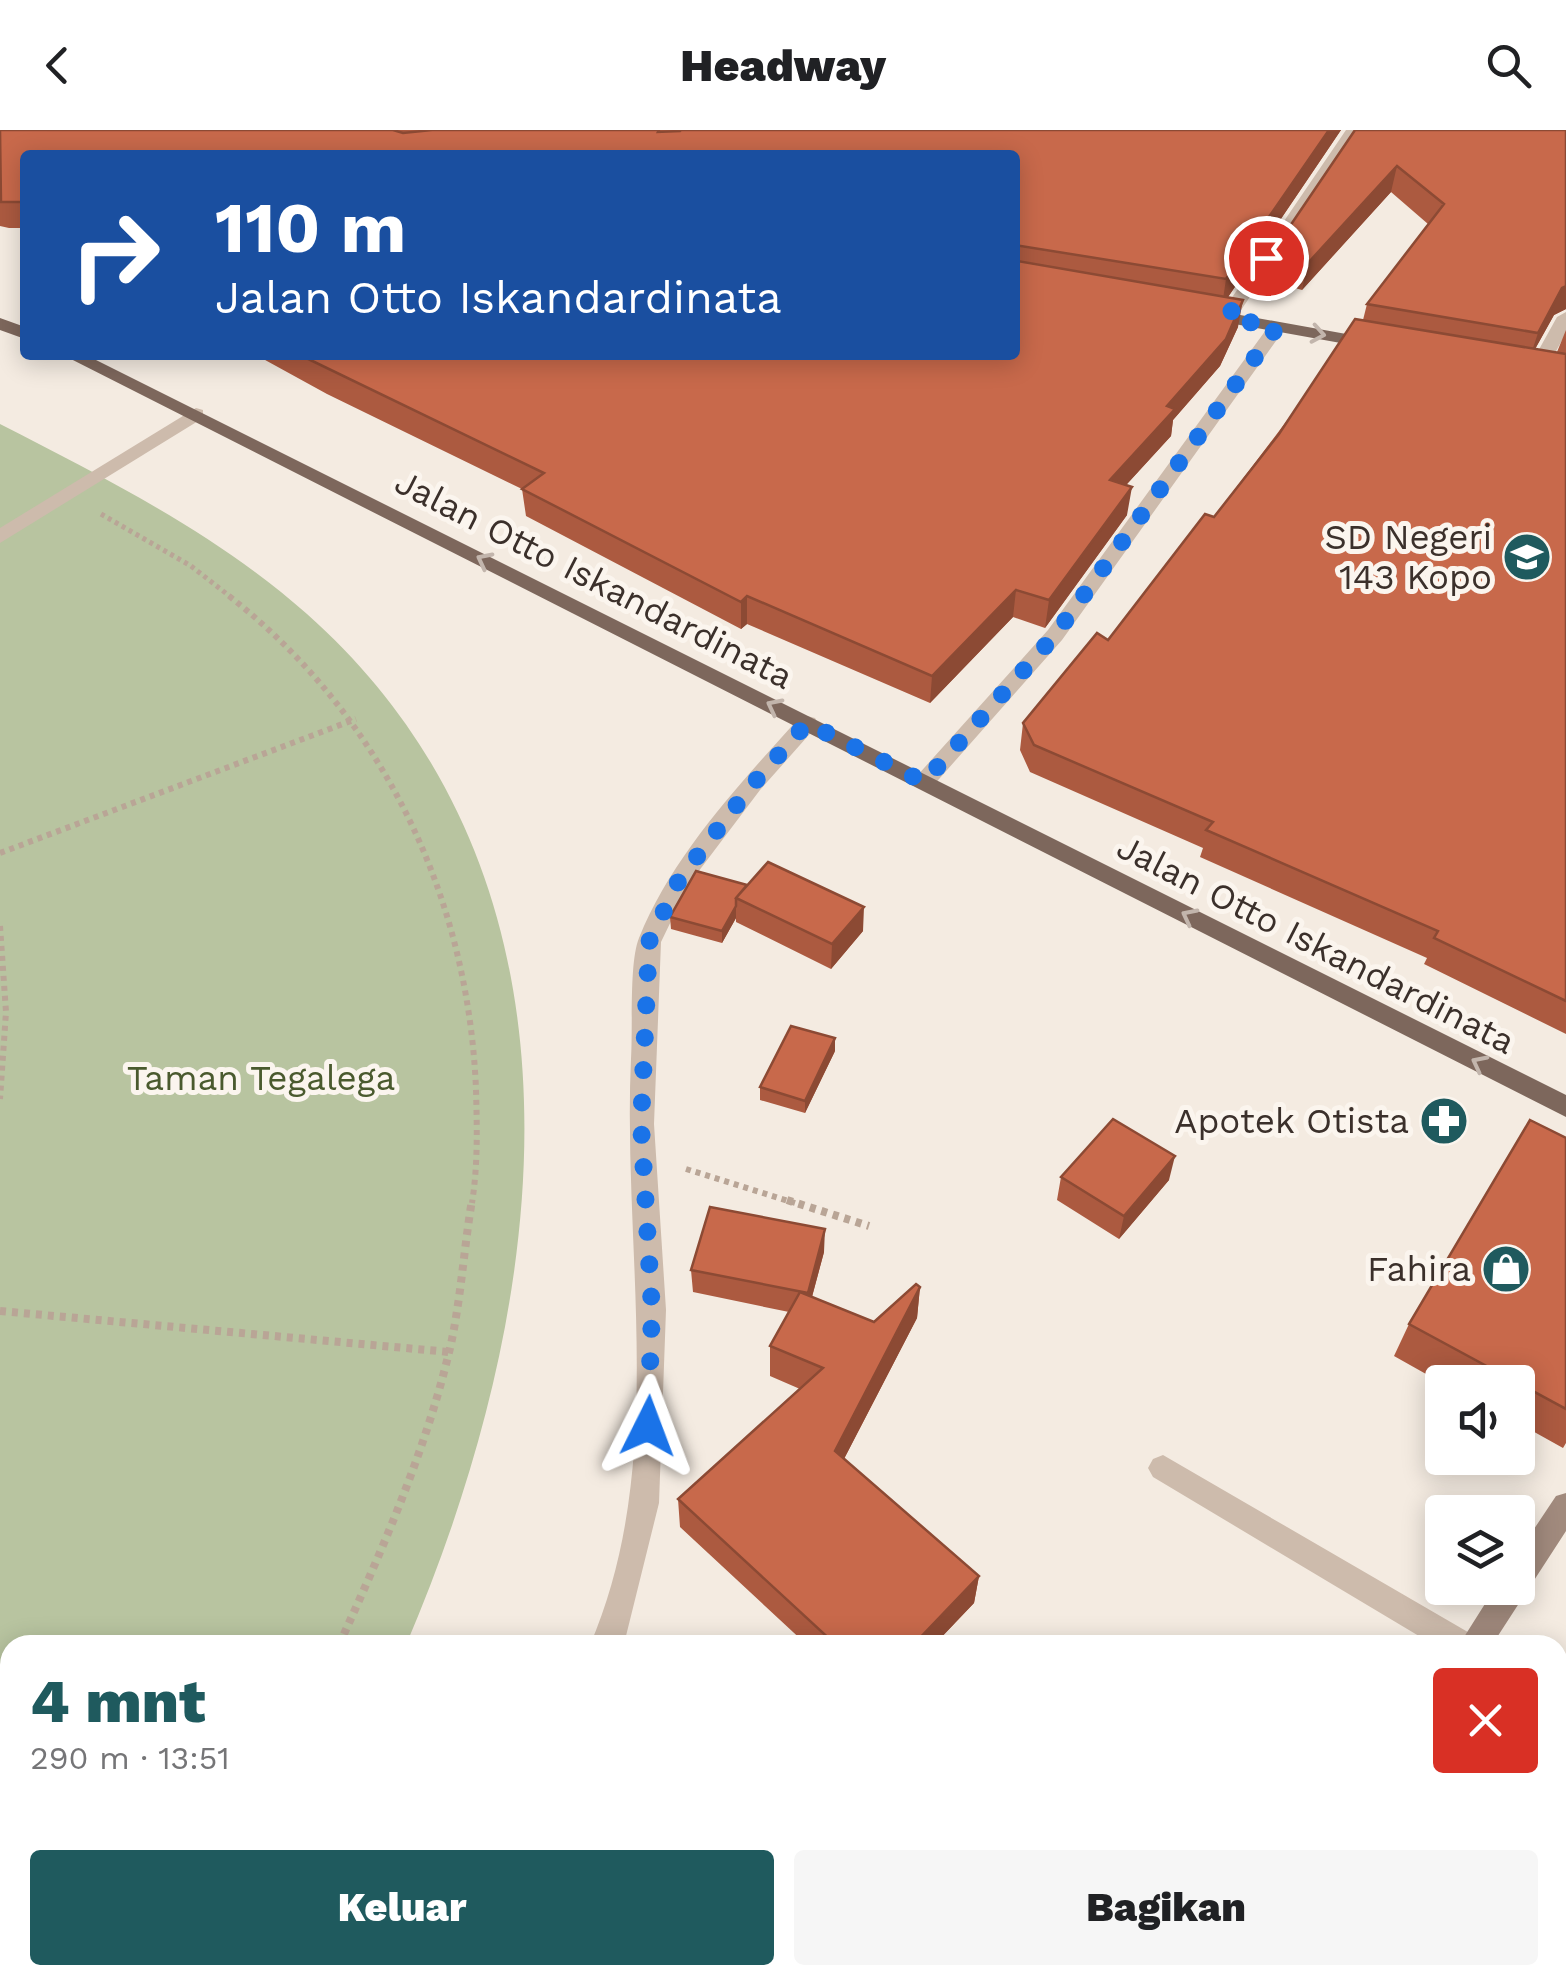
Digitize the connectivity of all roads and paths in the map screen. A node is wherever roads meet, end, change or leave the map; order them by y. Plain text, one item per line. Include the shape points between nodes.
1 (1354, 130) edge
2 (1188, 311) edge
3 (1566, 317) edge
4 (1227, 318) junction
5 (1277, 327) junction
6 (1388, 346) edge
7 (83, 360) edge
8 (1535, 371) edge
9 (196, 414) junction
10 (64, 496) junction
11 (0, 538) edge
12 (356, 719) junction
13 (807, 723) junction
14 (924, 782) junction
15 (0, 853) edge
16 (0, 926) edge
17 (0, 1098) edge
18 (1566, 1106) edge
19 (642, 1155) junction
20 (869, 1226) dead end
21 (0, 1311) edge
22 (449, 1352) junction
23 (1163, 1468) dead end
24 (1566, 1506) edge
25 (1535, 1552) edge
26 (1501, 1605) edge
27 (344, 1635) edge
28 (611, 1635) edge
29 (1445, 1635) edge
30 (1481, 1635) edge

1 - 4 street
2 - 4 main road
3 - 8 street
4 - 5 main road
5 -> 6 main road
5 - 14 street via 1055,635
7 - 9 main road, Jalan Otto Iskandardinata
9 - 10 street
13 -> 9 main road, Jalan Otto Iskandardinata
10 - 11 street
10 - 12 path via 149,538 226,588 296,649
12 - 15 path
12 - 22 path via 424,839 467,983 478,1154
13 - 14 main road, Jalan Otto Iskandardinata
13 - 19 street via 679,880 649,942
18 -> 14 main road, Jalan Otto Iskandardinata
16 - 17 path via 7,985
19 - 20 path
19 - 28 street via 652,1310 644,1503
21 - 22 path
22 - 27 path via 391,1534
23 - 29 street
24 - 25 main road
26 - 30 main road

